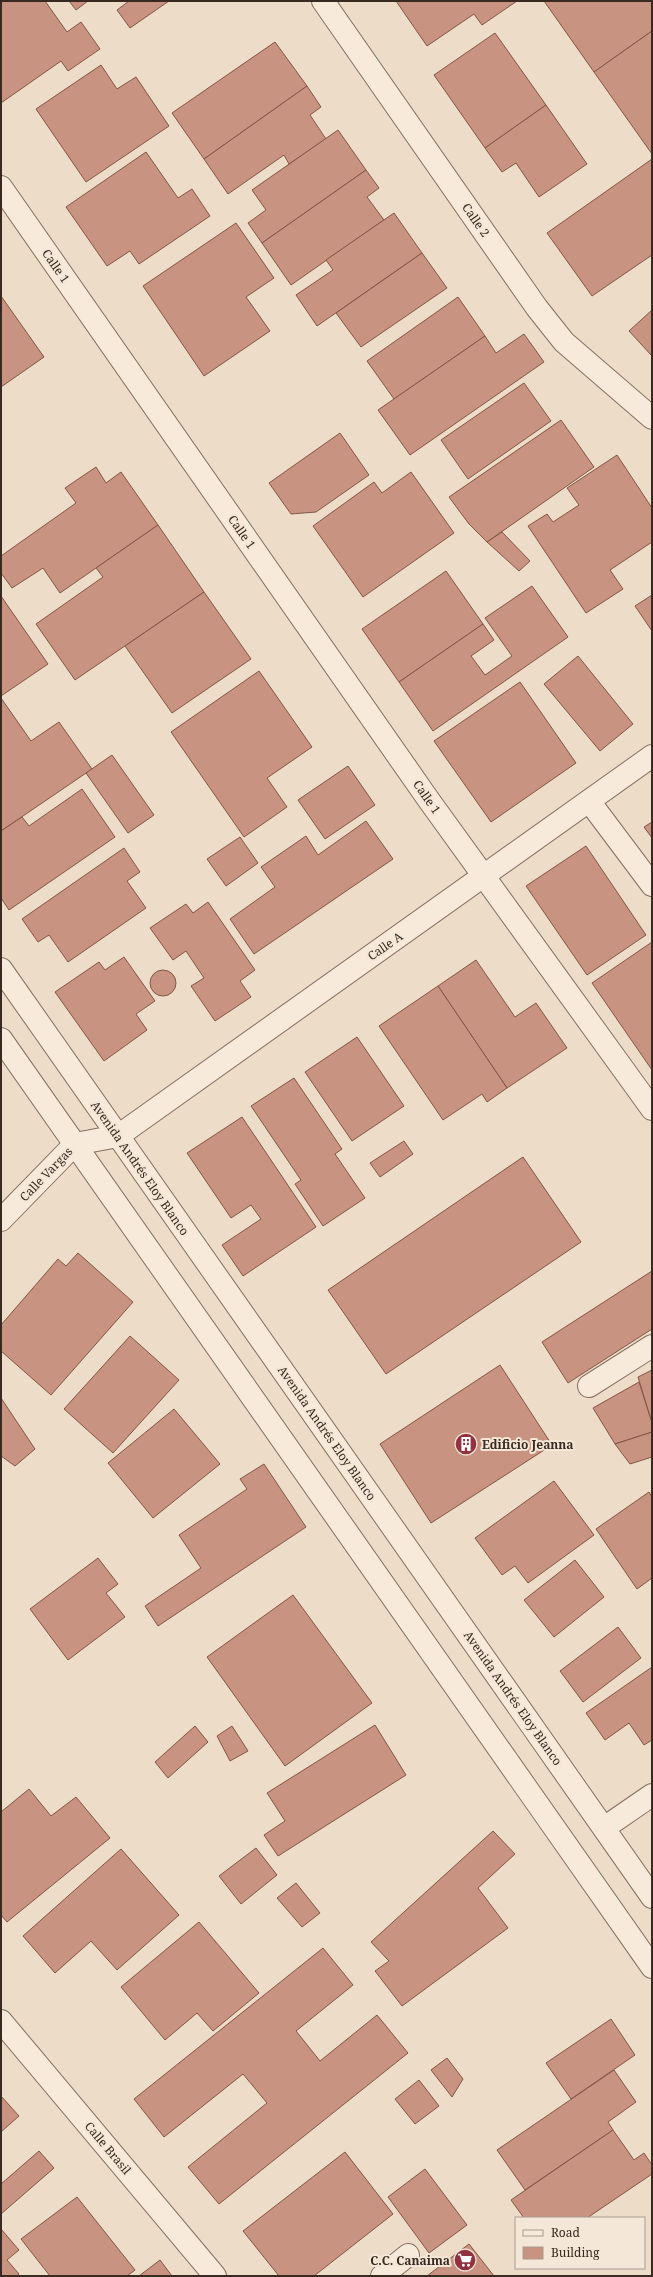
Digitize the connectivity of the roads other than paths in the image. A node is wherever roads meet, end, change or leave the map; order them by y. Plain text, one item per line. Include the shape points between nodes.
1 (323, 1) edge
2 (1, 187) edge
3 (652, 418) edge
4 (652, 756) edge
5 (589, 801) junction
6 (484, 876) junction
7 (652, 886) edge
8 (1, 969) edge
9 (1, 1039) edge
10 (652, 1108) edge
11 (118, 1136) junction
12 (75, 1144) junction
13 (1, 1220) edge
14 (652, 1346) edge
15 (589, 1386) dead end
16 (652, 1794) edge
17 (604, 1828) junction
18 (652, 1897) edge
19 (652, 1967) edge
20 (1, 2021) edge
21 (408, 2255) dead end
22 (215, 2276) edge
23 (382, 2276) edge

1 - 3 street, Calle 2 via 564,342
2 - 6 street, Calle 1
4 - 5 street, Calle A
5 - 6 street, Calle A
5 - 7 street
6 - 10 street, Calle 1
6 - 11 street, Calle A
8 - 11 street, Avenida Andrés Eloy Blanco
9 - 12 street
11 - 12 street
11 - 17 street, Avenida Andrés Eloy Blanco
12 - 13 street, Calle Vargas
12 - 19 street
14 - 15 street
16 - 17 street
17 - 18 street, Avenida Andrés Eloy Blanco
20 - 22 street, Calle Brasil
21 - 23 street

